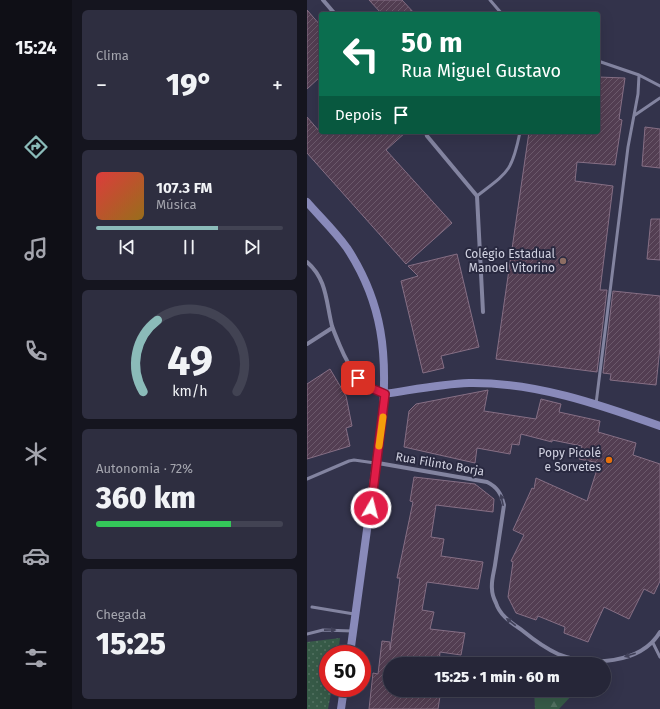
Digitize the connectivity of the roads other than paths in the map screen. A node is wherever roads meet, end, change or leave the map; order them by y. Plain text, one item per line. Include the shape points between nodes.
1 (323, 0) edge
2 (490, 0) edge
3 (333, 12) edge
4 (500, 12) edge
5 (600, 62) edge
6 (639, 75) junction
7 (660, 86) edge
8 (660, 98) edge
9 (635, 115) junction
10 (427, 134) edge
11 (520, 134) edge
12 (477, 196) junction
13 (307, 202) edge
14 (307, 262) edge
15 (483, 312) dead end
16 (332, 328) junction
17 (307, 344) edge
18 (385, 394) junction
19 (596, 404) junction
20 (660, 426) edge
21 (378, 463) junction
22 (307, 479) edge
23 (312, 607) dead end
24 (356, 614) junction
25 (353, 631) junction
26 (660, 632) edge
27 (307, 634) edge
28 (653, 643) junction
29 (351, 645) edge
30 (660, 657) edge
31 (343, 697) edge
32 (341, 709) edge

1 - 3 street
2 - 4 lane
5 - 6 lane
6 - 7 lane
6 - 9 lane
8 - 9 lane
9 - 19 lane via 628,147
10 - 12 street
11 - 12 lane via 511,167 506,174
12 - 15 street
13 - 18 main road via 346,246 372,295 381,326
14 - 16 street via 322,280
16 - 17 street
16 - 18 street via 347,362 358,378
18 - 19 main road via 468,383 506,384 545,390
18 - 21 main road
19 - 20 main road
21 - 22 lane via 354,460
21 - 24 main road
28 -> 21 street, Rua Filinto Borja via 633,655 619,659 590,661 559,654 541,644 505,618 496,605 491,589 504,505 501,494 494,486 487,482
23 - 24 lane
24 - 25 main road
27 -> 25 lane via 323,630
25 - 29 main road
26 - 28 street, Rua Filinto Borja
28 - 30 lane
31 - 32 main road

